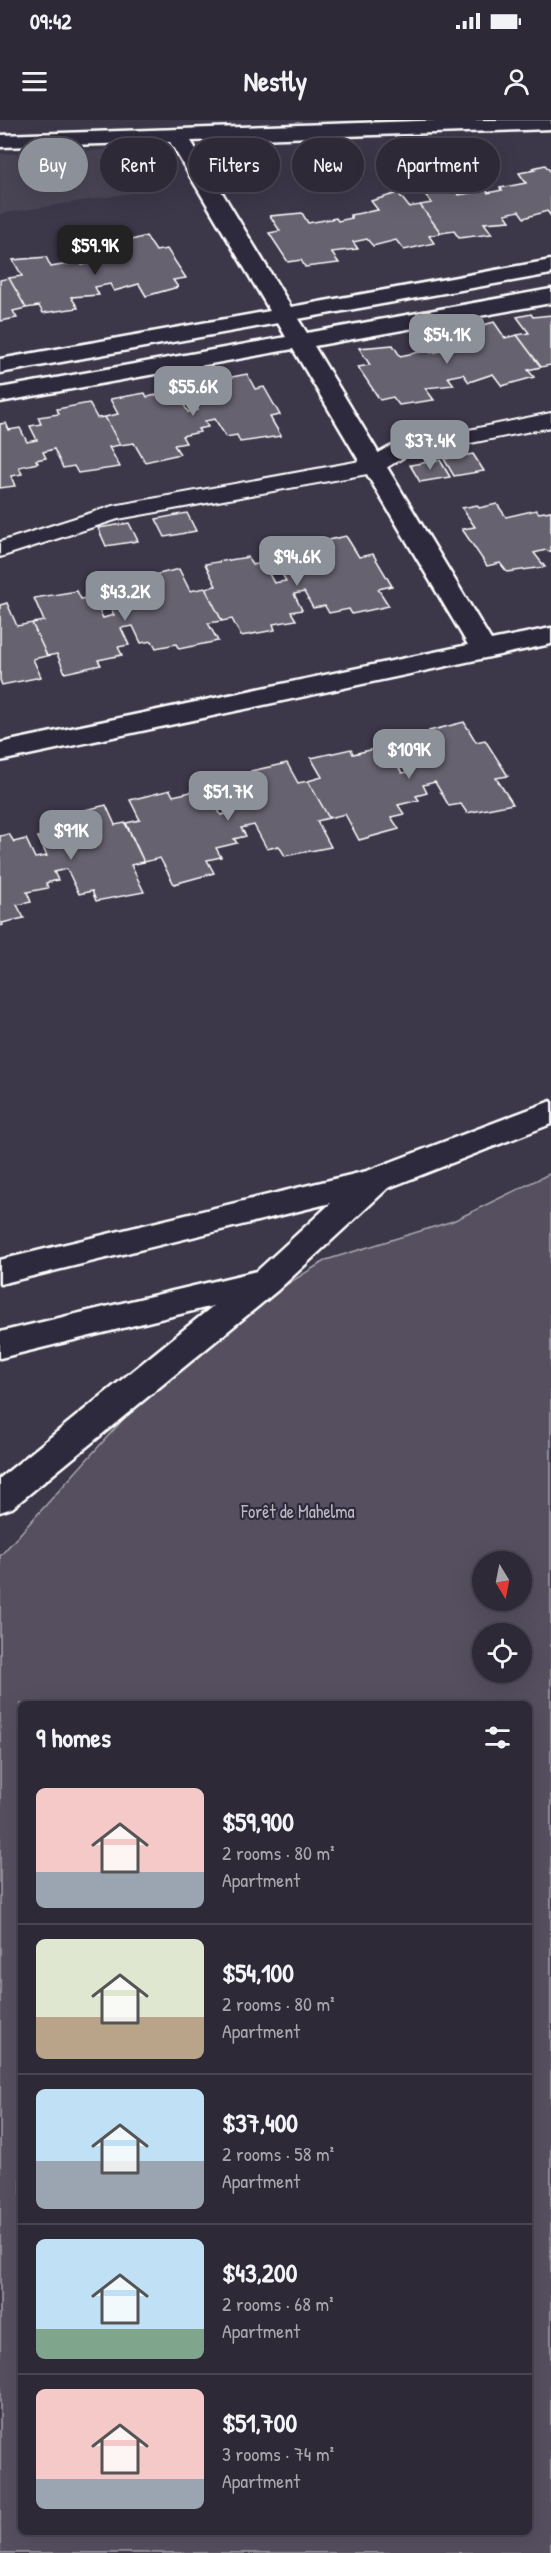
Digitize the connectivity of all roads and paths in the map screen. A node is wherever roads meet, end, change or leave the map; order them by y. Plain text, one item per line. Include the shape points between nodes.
1 (551, 123) edge
2 (177, 135) junction
3 (0, 141) edge
4 (551, 267) edge
5 (551, 296) edge
6 (282, 314) junction
7 (298, 342) junction
8 (0, 366) edge
9 (0, 395) edge
10 (551, 420) edge
11 (373, 466) junction
12 (0, 550) edge
13 (551, 636) edge
14 (484, 650) junction
15 (0, 752) edge
16 (551, 1112) edge
17 (377, 1180) junction
18 (0, 1272) edge
19 (267, 1281) junction
20 (0, 1345) edge
21 (0, 1498) edge

1 - 2 street
2 - 3 street
2 - 6 street
4 - 6 street
5 - 7 street
6 - 7 street
6 - 8 street
7 - 9 street
7 - 11 street
10 - 11 lane via 399,451
11 - 12 lane via 113,513
11 - 14 street
13 - 14 street
14 - 15 street
16 - 17 street
17 - 18 street
17 - 19 street
19 - 20 street
19 - 21 street

